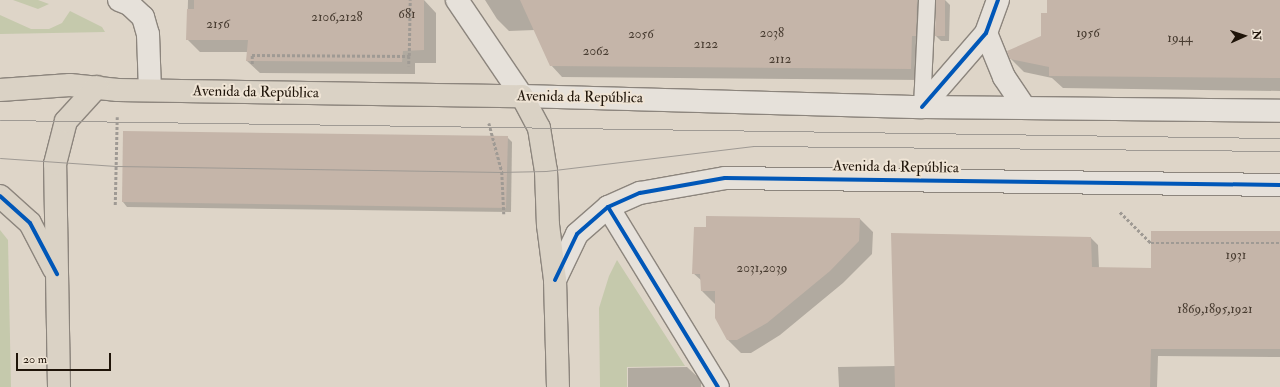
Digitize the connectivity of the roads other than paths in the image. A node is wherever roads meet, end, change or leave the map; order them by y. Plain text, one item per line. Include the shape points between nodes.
1 (119, 0) edge
2 (458, 0) edge
3 (927, 0) edge
4 (998, 0) edge
5 (986, 33) junction
6 (97, 87) junction
7 (0, 90) edge
8 (150, 90) junction
9 (522, 96) junction
10 (922, 107) junction
11 (1024, 107) junction
12 (1280, 111) edge
13 (1280, 185) edge
14 (0, 196) edge
15 (608, 207) junction
16 (57, 274) junction
17 (555, 280) junction
18 (59, 387) edge
19 (558, 387) edge
20 (718, 387) edge

1 - 8 main road via 129,4 143,17 148,34
2 - 9 main road
3 - 10 lane
4 - 5 main road
5 - 10 main road
5 - 11 main road via 1004,77
6 - 7 main road, Avenida da República via 70,85
6 - 8 main road, Avenida da República
6 - 16 main road via 66,121 55,164
8 - 9 main road, Avenida da República
9 - 10 main road, Avenida da República
9 - 17 main road via 540,135 546,171 548,224
10 - 11 main road, Avenida da República
11 - 12 main road, Avenida da República
13 - 15 main road, Avenida da República via 725,178 640,193
14 - 16 main road via 30,223
15 - 17 main road, Avenida da República via 577,234
15 - 20 main road
16 - 18 main road
17 - 19 main road

